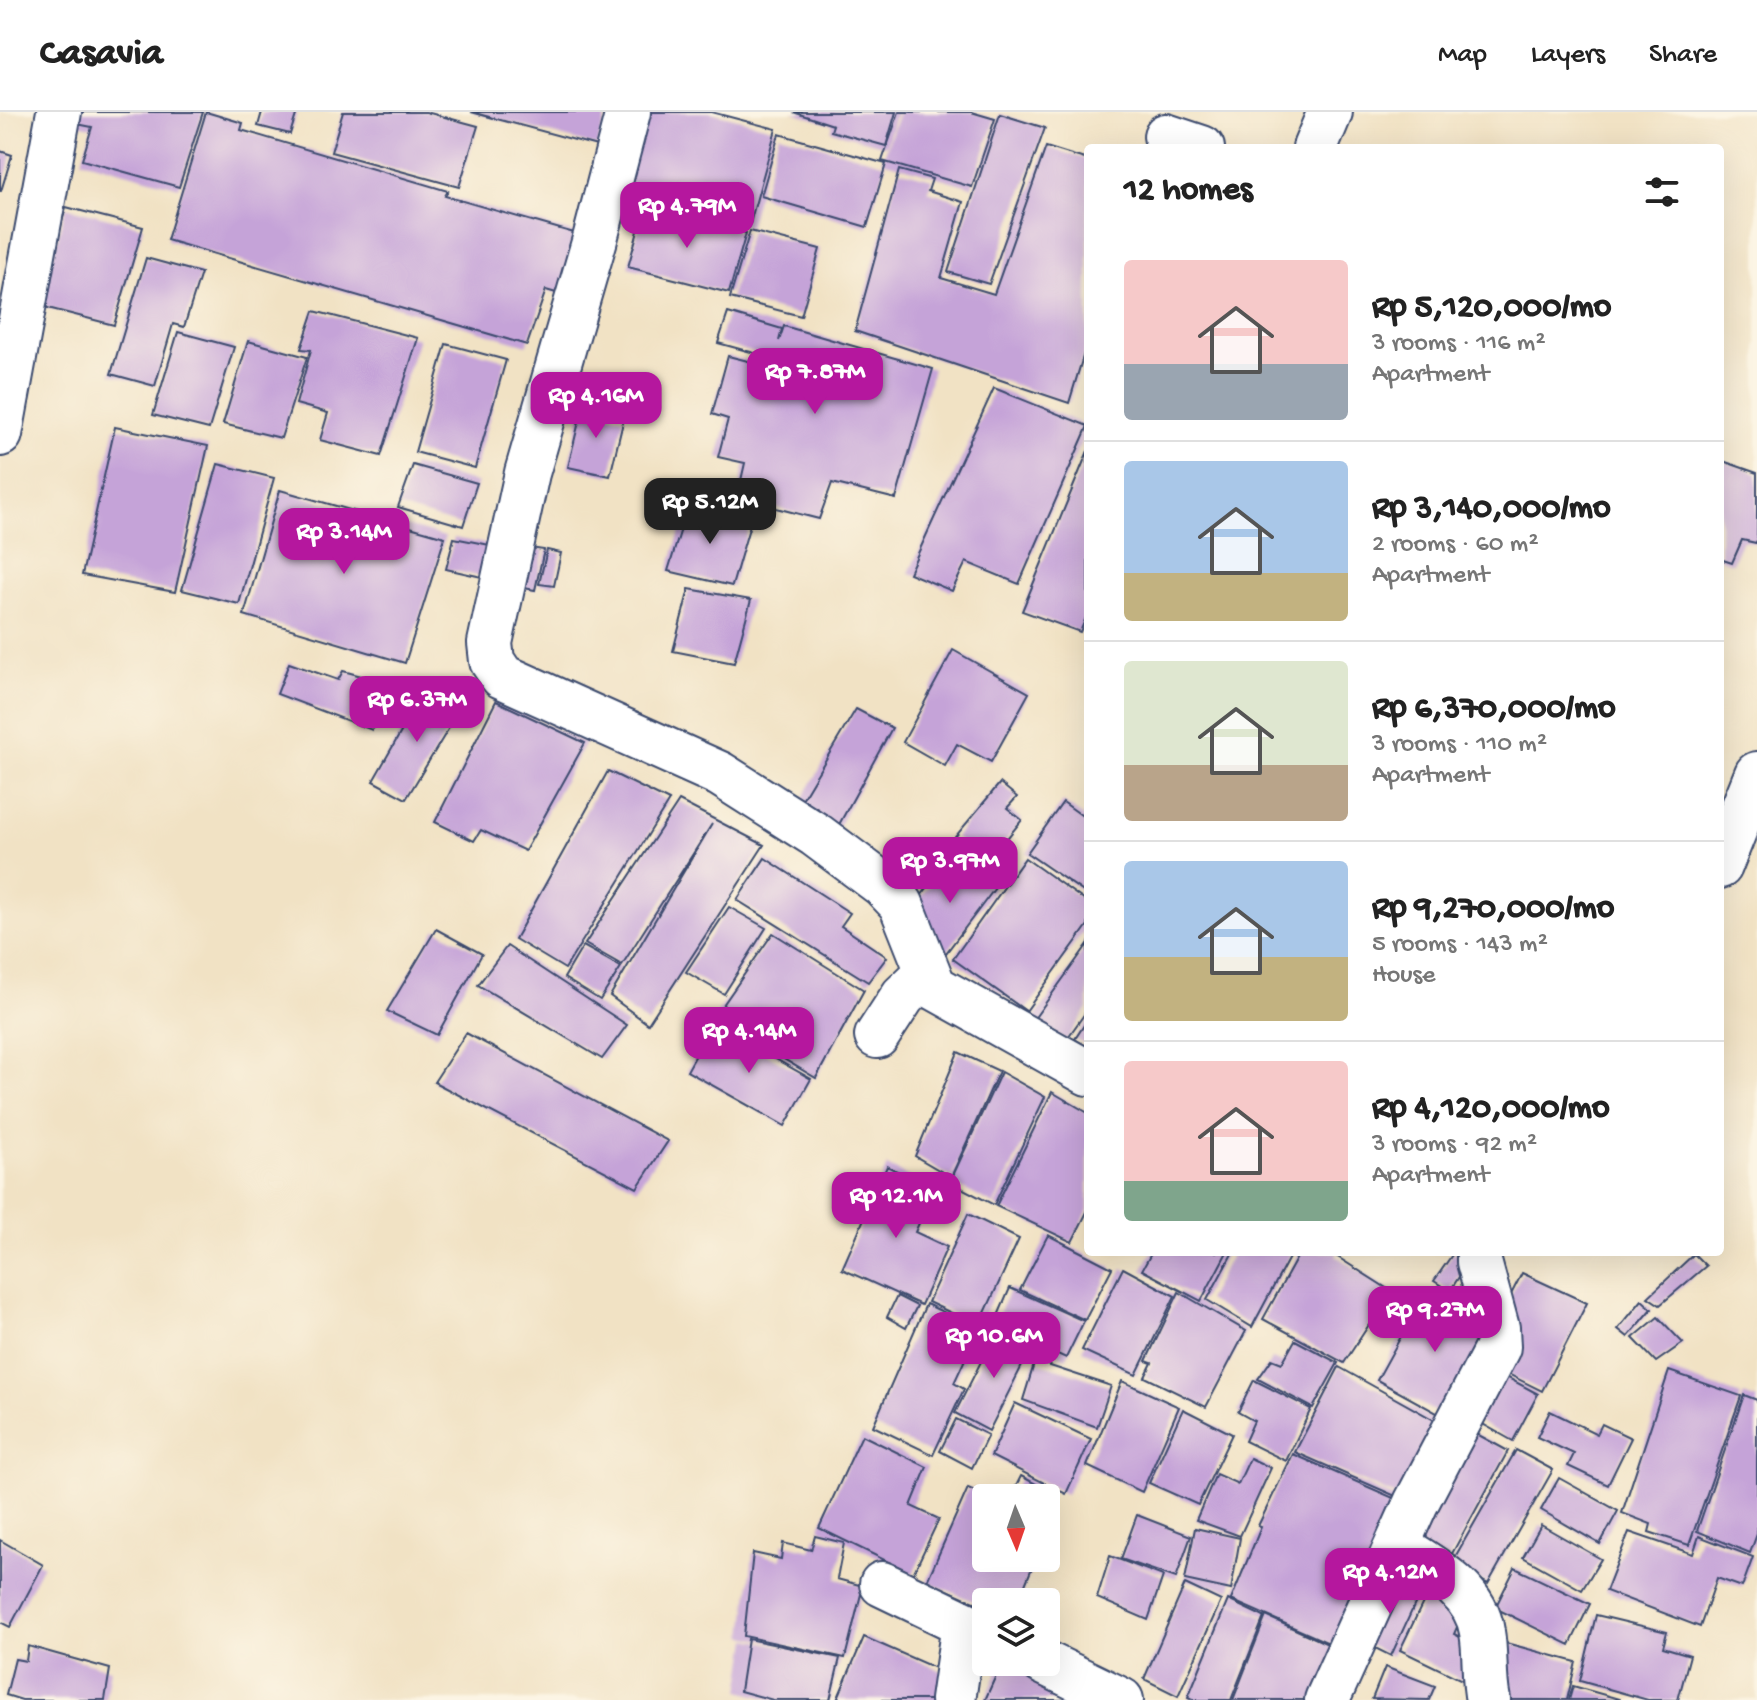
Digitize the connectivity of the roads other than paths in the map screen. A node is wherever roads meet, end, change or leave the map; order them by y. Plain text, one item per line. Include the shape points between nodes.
1 (59, 112) edge
2 (628, 112) edge
3 (1330, 112) edge
4 (1317, 144) edge
5 (0, 434) edge
6 (1757, 774) edge
7 (1724, 856) edge
8 (927, 973) junction
9 (877, 1036) dead end
10 (1084, 1071) edge
11 (1480, 1256) edge
12 (1398, 1546) junction
13 (882, 1584) dead end
14 (972, 1628) edge
15 (972, 1639) edge
16 (1060, 1670) edge
17 (953, 1700) edge
18 (1121, 1700) edge
19 (1327, 1700) edge
20 (1488, 1700) edge

1 - 5 street
2 - 8 street via 527,473 490,643 492,661 502,676 720,774 816,835 901,904
3 - 4 street
6 - 7 street
8 - 9 street via 903,996
8 - 10 street via 934,987
11 - 12 street via 1498,1347
12 - 19 street
12 - 20 street via 1455,1584 1474,1609 1482,1628
13 - 14 street
15 - 17 street
16 - 18 street

